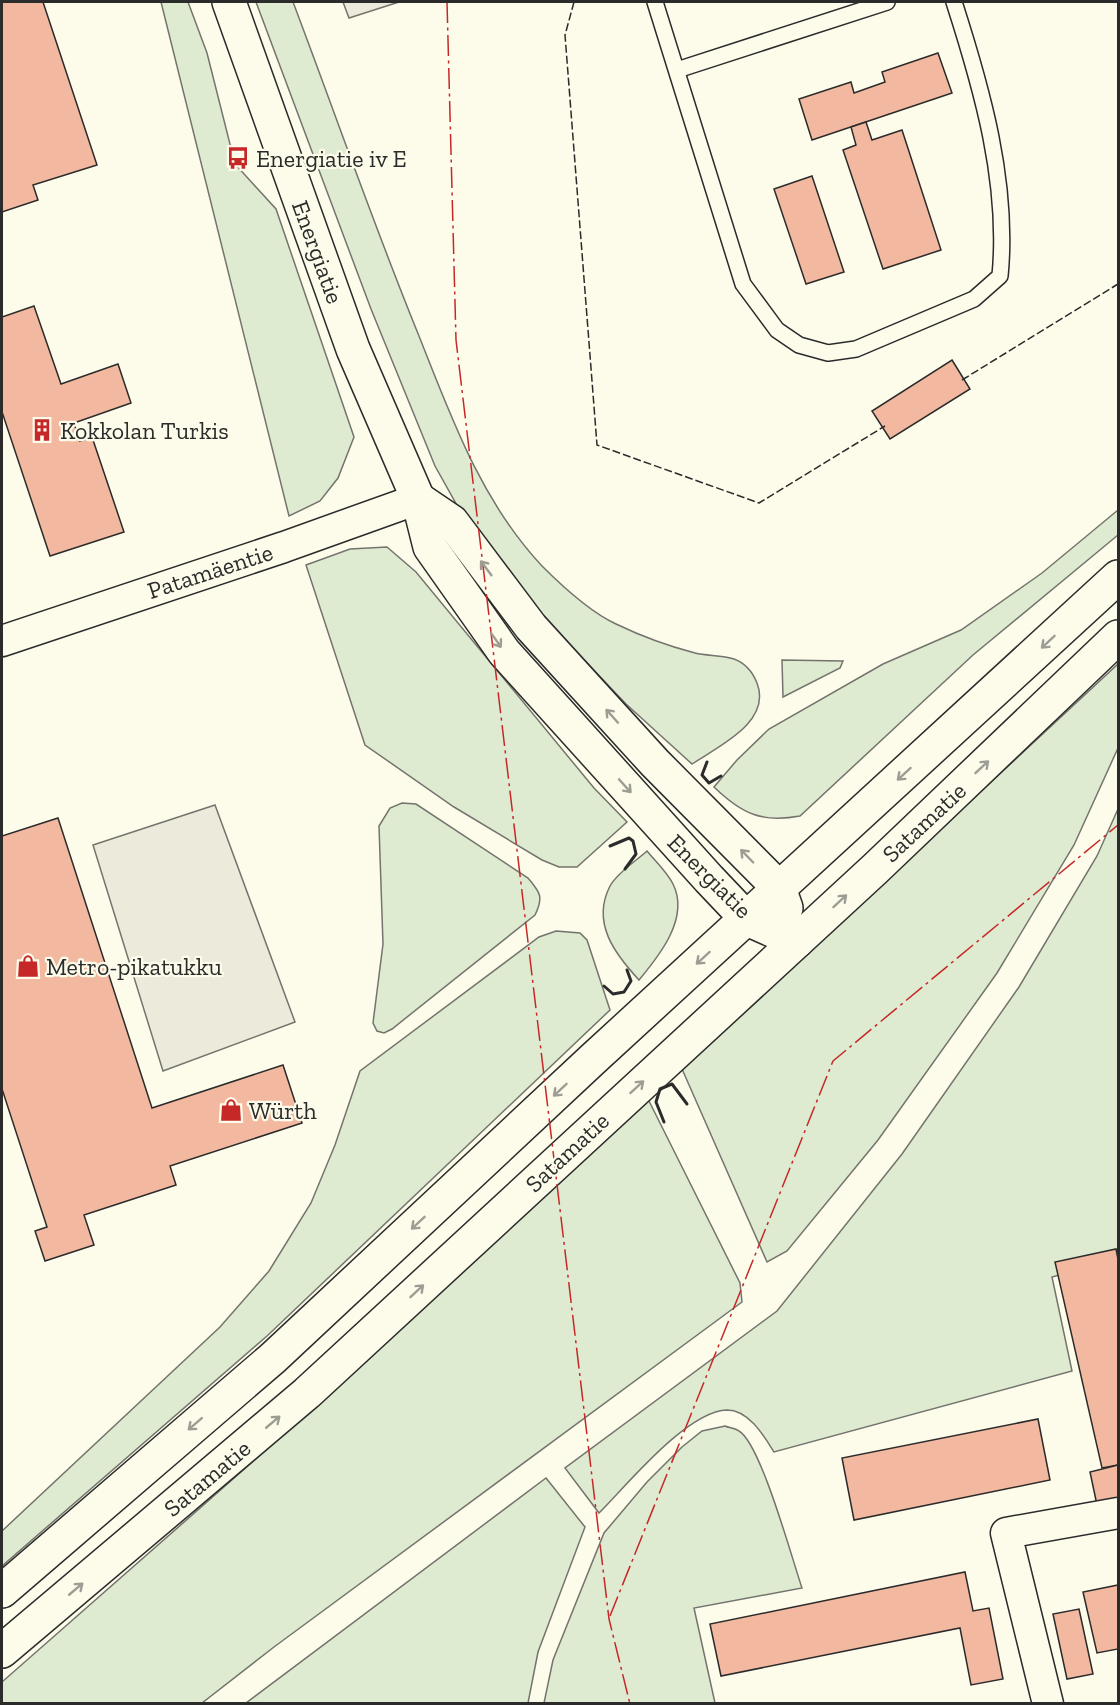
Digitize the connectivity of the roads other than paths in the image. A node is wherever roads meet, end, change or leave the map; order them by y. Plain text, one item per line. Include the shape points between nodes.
1 (229, 2) edge
2 (655, 2) edge
3 (887, 2) edge
4 (954, 2) edge
5 (676, 70) junction
6 (418, 499) junction
7 (1119, 577) edge
8 (1119, 637) edge
9 (2, 641) edge
10 (779, 888) junction
11 (747, 919) junction
12 (797, 941) junction
13 (1119, 1513) edge
14 (2, 1591) edge
15 (2, 1651) edge
16 (1048, 1704) edge

1 - 6 main road, Energiatie via 353,349
2 - 5 lane
3 - 5 lane
4 - 5 lane via 979,79 993,144 1002,254 1000,276 974,299 856,349 828,352 799,345 777,330 743,284
6 - 9 street, Patamäentie
10 -> 6 main road, Energiatie via 655,763 531,627 452,522
6 -> 11 main road, Energiatie via 430,547 504,652
7 -> 10 main road, Satamatie
12 -> 8 main road, Satamatie
10 - 11 main road, Satamatie
10 - 12 main road, Energiatie
11 - 12 main road, Energiatie
11 -> 14 main road, Satamatie via 273,1358
15 -> 12 main road, Satamatie via 307,1393
13 - 16 street via 1005,1533

